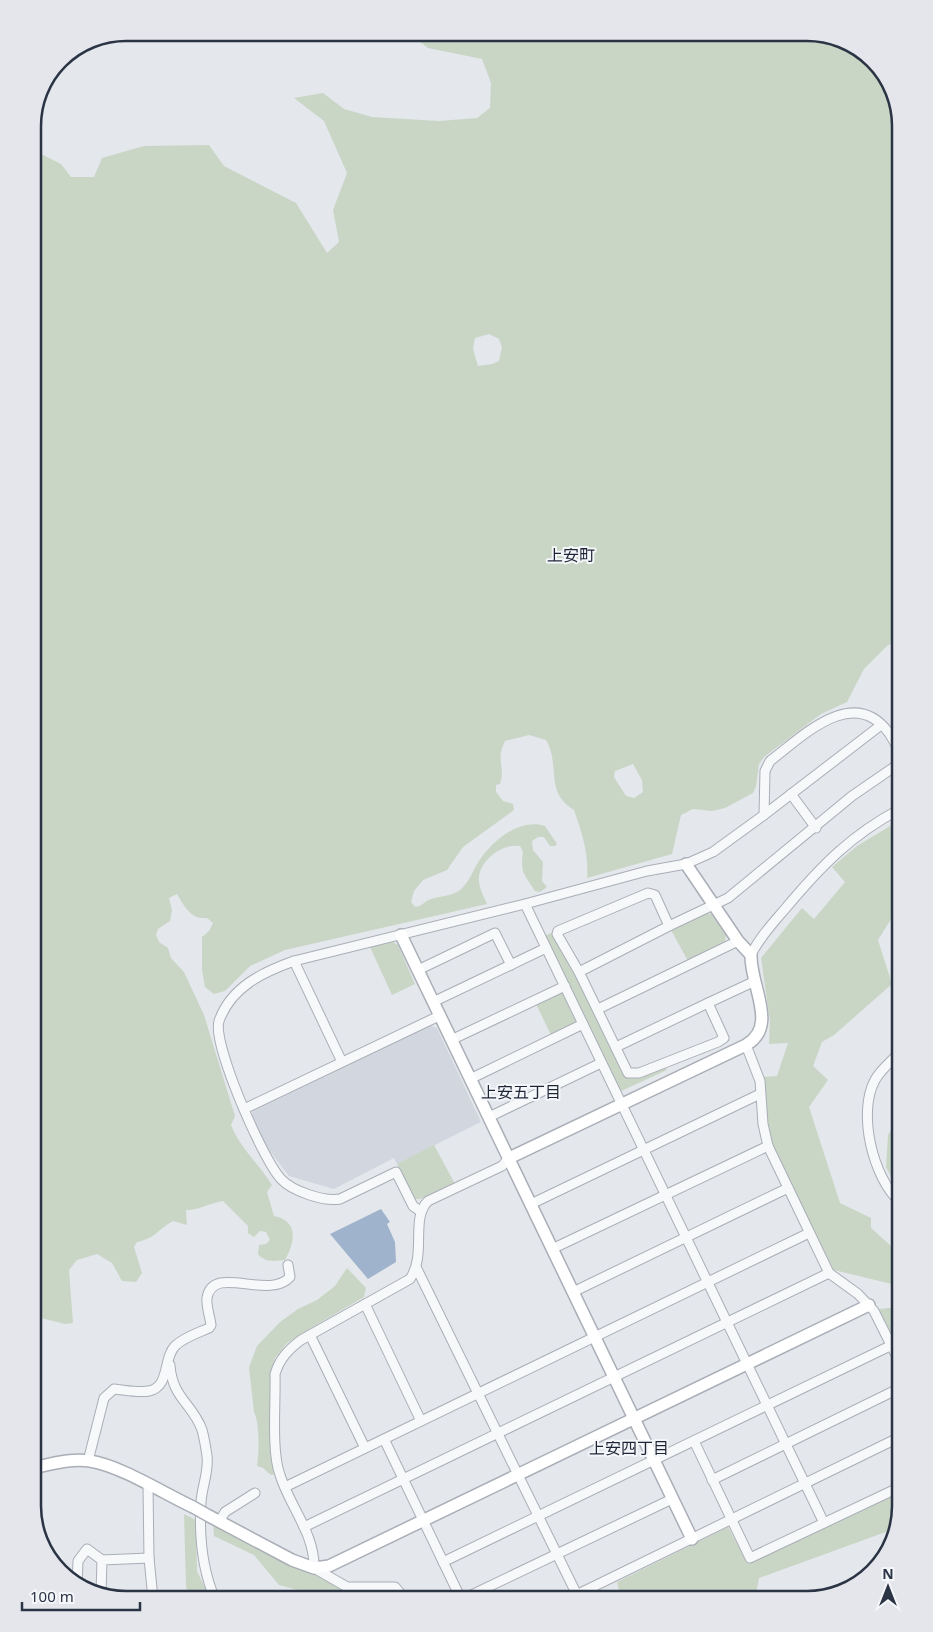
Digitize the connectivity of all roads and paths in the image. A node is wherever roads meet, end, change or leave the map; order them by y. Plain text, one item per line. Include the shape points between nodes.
1 (881, 725) junction
2 (892, 739) edge
3 (892, 768) edge
4 (791, 794) junction
5 (892, 814) edge
6 (764, 815) junction
7 (816, 828) junction
8 (686, 864) junction
9 (525, 904) junction
10 (714, 904) junction
11 (669, 926) junction
12 (401, 935) junction
13 (738, 941) junction
14 (546, 948) junction
15 (751, 955) junction
16 (294, 961) junction
17 (511, 965) junction
18 (418, 970) junction
19 (579, 972) junction
20 (753, 982) junction
21 (564, 986) junction
22 (433, 1002) junction
23 (708, 1003) junction
24 (598, 1009) junction
25 (439, 1016) junction
26 (583, 1024) junction
27 (451, 1040) junction
28 (746, 1045) junction
29 (616, 1047) junction
30 (892, 1061) edge
31 (342, 1062) junction
32 (601, 1063) junction
33 (470, 1079) junction
34 (760, 1094) junction
35 (621, 1105) junction
36 (244, 1109) junction
37 (488, 1117) junction
38 (768, 1146) junction
39 (643, 1150) junction
40 (509, 1158) junction
41 (788, 1188) junction
42 (892, 1190) edge
43 (665, 1195) junction
44 (531, 1204) junction
45 (420, 1211) junction
46 (809, 1233) junction
47 (686, 1238) junction
48 (552, 1249) junction
49 (288, 1265) dead end
50 (417, 1269) junction
51 (828, 1273) junction
52 (708, 1282) junction
53 (573, 1292) junction
54 (365, 1304) junction
55 (869, 1305) junction
56 (727, 1322) junction
57 (310, 1335) junction
58 (594, 1337) junction
59 (892, 1345) joint
60 (168, 1363) junction
61 (747, 1363) junction
62 (614, 1377) junction
63 (892, 1392) edge
64 (478, 1393) junction
65 (768, 1405) junction
66 (634, 1418) junction
67 (421, 1421) junction
68 (498, 1433) junction
69 (384, 1439) junction
70 (694, 1441) junction
71 (892, 1441) edge
72 (786, 1444) junction
73 (365, 1448) junction
74 (654, 1460) junction
75 (88, 1461) junction
76 (41, 1466) edge
77 (518, 1475) junction
78 (403, 1479) junction
79 (712, 1480) junction
80 (805, 1483) junction
81 (148, 1486) junction
82 (285, 1487) junction
83 (892, 1491) edge
84 (255, 1493) dead end
85 (672, 1498) junction
86 (538, 1516) junction
87 (214, 1519) junction
88 (731, 1520) junction
89 (423, 1521) junction
90 (824, 1523) junction
91 (304, 1527) junction
92 (692, 1539) junction
93 (557, 1554) junction
94 (149, 1558) junction
95 (102, 1560) junction
96 (443, 1562) junction
97 (314, 1568) junction
98 (77, 1575) edge
99 (101, 1587) edge
100 (151, 1591) edge
101 (212, 1591) edge
102 (398, 1591) edge
103 (458, 1591) edge
104 (479, 1591) edge
105 (575, 1591) edge
106 (590, 1591) edge

1 - 2 street
1 - 4 street
1 - 6 street via 870,716 850,712 822,721 770,761 765,771
3 - 7 street via 852,796
4 - 6 street
4 - 7 street
5 - 15 street via 859,833 835,853 761,938
6 - 8 street via 714,852
7 - 10 street via 728,898
8 - 9 street via 647,871
8 - 10 street
9 - 12 street
9 - 14 street
10 - 11 street
10 - 13 street
11 - 19 street
11 - 19 street via 655,895 648,893 558,931
12 - 16 street
12 - 18 street
13 - 15 street
13 - 24 street
14 - 17 street
14 - 21 street
15 - 20 street
16 - 31 street
16 - 36 street via 269,970 237,992 219,1022 218,1034
17 - 18 street via 495,933
17 - 22 street
18 - 22 street
19 - 24 street
20 - 23 street
20 - 28 street via 763,1019 761,1030
21 - 26 street
21 - 27 street
22 - 25 street
23 - 29 street
23 - 29 street via 724,1038 718,1042 639,1073 628,1073
24 - 29 street
25 - 27 street
25 - 31 street
26 - 32 street
26 - 33 street
27 - 33 street
28 - 34 street via 760,1081
28 - 35 street
30 - 42 street via 874,1082 868,1113 870,1143 876,1162
31 - 36 street
32 - 35 street
32 - 37 street
33 - 37 street
34 - 38 street
34 - 39 street
35 - 39 street
35 - 40 street
36 - 45 street via 271,1164 289,1186 332,1200 340,1199 396,1172 412,1206
37 - 40 street
38 - 41 street
38 - 43 street
39 - 43 street
39 - 44 street
40 - 44 street
40 - 45 street via 502,1166 428,1201
41 - 46 street
41 - 47 street
43 - 47 street
43 - 48 street
44 - 48 street
45 - 50 street
46 - 51 street
46 - 52 street
47 - 52 street
47 - 53 street
48 - 53 street
49 - 60 street via 290,1277 277,1284 256,1286 230,1281 216,1285 207,1300 210,1328 175,1346
50 - 54 street via 410,1279
50 - 64 street
51 - 55 street
51 - 56 street
52 - 56 street
52 - 58 street
53 - 58 street
54 - 57 street
54 - 67 street
55 - 59 street
55 - 61 street
56 - 61 street
56 - 62 street
57 - 73 street
57 - 82 street via 287,1351 276,1374 277,1458
58 - 62 street
58 - 64 street
59 - 65 street
60 - 75 street via 157,1387 149,1391 114,1389 104,1398
60 - 101 street via 180,1398 202,1430 207,1455 201,1503 202,1550 204,1570
61 - 65 street
61 - 66 street
62 - 66 street
62 - 68 street
63 - 72 street
64 - 67 street
64 - 68 street
65 - 70 street
65 - 72 street
66 - 74 street
66 - 77 street
67 - 69 street
68 - 77 street
68 - 78 street
69 - 73 street
69 - 78 street
70 - 74 street
70 - 79 street
71 - 80 street
72 - 79 street
72 - 80 street
73 - 82 street
74 - 85 street
74 - 86 street
75 - 76 street via 64,1461
75 - 81 street via 120,1470
77 - 86 street
77 - 89 street
78 - 89 street
78 - 91 street
79 - 88 street
80 - 88 street
80 - 90 street
81 - 87 street, bridge
81 - 94 street
82 - 91 street
83 - 90 street
84 - 87 street
85 - 92 street
85 - 93 street
86 - 93 street
86 - 96 street
87 - 97 street
88 - 90 street via 750,1558
88 - 92 street
89 - 96 street
89 - 97 street via 329,1566
91 - 97 street via 314,1552
92 - 106 street
93 - 104 street
93 - 105 street
94 - 95 street
94 - 100 street
95 - 98 street via 87,1549 78,1561
95 - 99 street
96 - 103 street
97 - 102 street via 347,1587 395,1587

